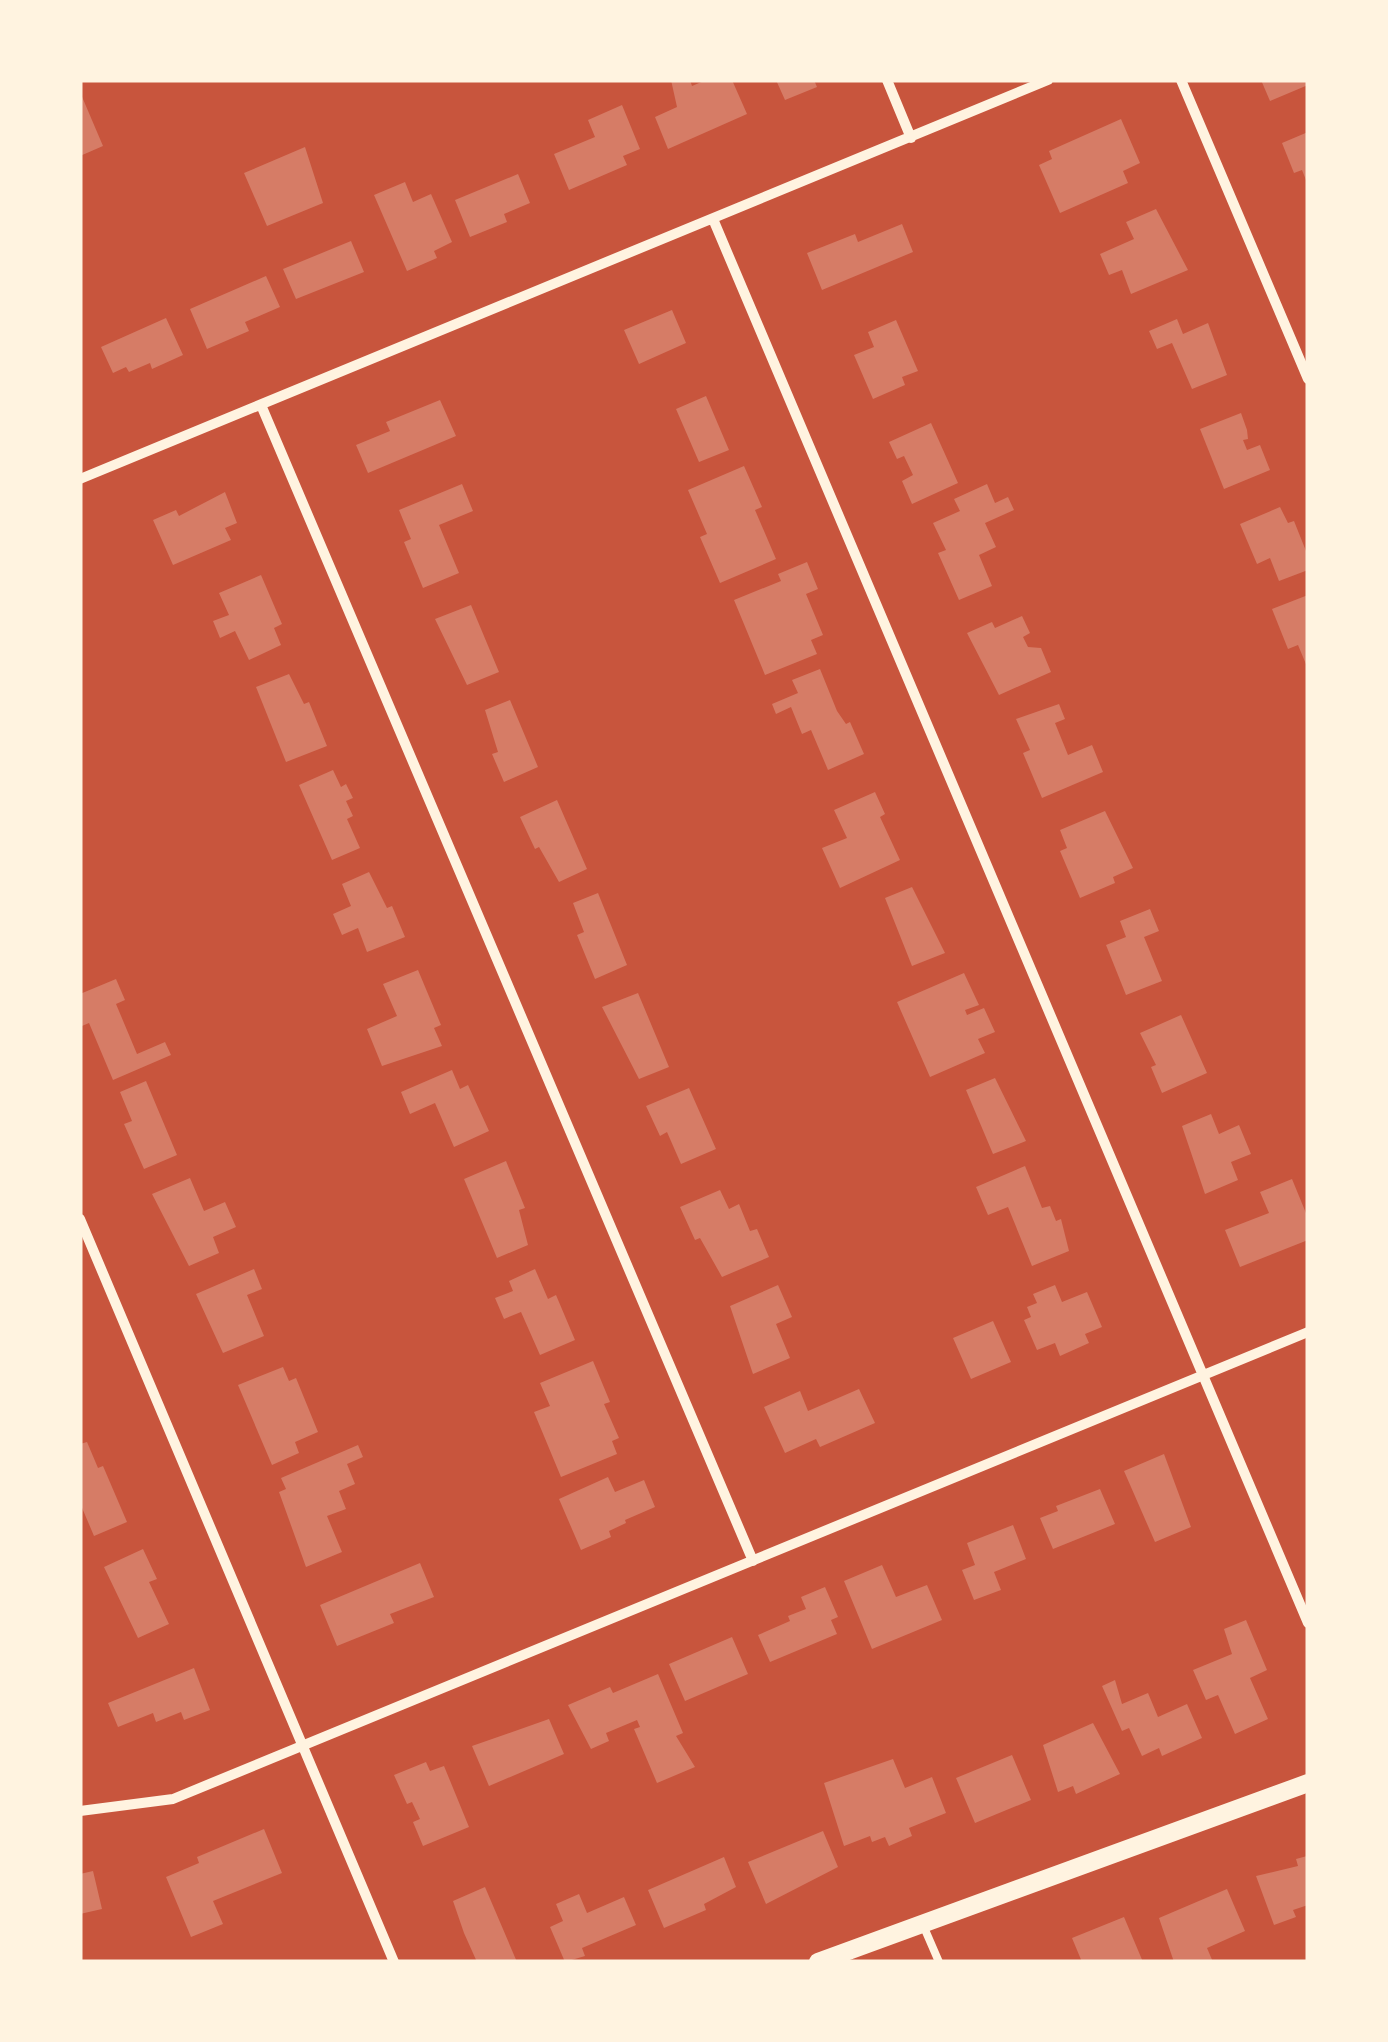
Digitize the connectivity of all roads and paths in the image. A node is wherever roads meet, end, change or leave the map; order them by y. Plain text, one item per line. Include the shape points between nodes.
1 (886, 80) edge
2 (1048, 80) edge
3 (1181, 80) edge
4 (911, 138) junction
5 (713, 219) junction
6 (1308, 379) edge
7 (261, 405) junction
8 (80, 478) edge
9 (80, 1218) edge
10 (1308, 1332) edge
11 (1202, 1376) junction
12 (753, 1561) junction
13 (1308, 1623) edge
14 (303, 1748) junction
15 (1308, 1783) edge
16 (80, 1811) edge
17 (922, 1924) junction
18 (394, 1962) edge
19 (818, 1962) edge
20 (938, 1962) edge

1 - 4 street
2 - 4 street
3 - 6 street
4 - 5 street
5 - 7 street
5 - 11 street
7 - 8 street
7 - 12 street
9 - 14 street
10 - 11 street
11 - 12 street
11 - 13 street
12 - 14 street
14 - 16 street via 173,1799
14 - 18 street
15 - 17 street
17 - 19 street
17 - 20 lane

